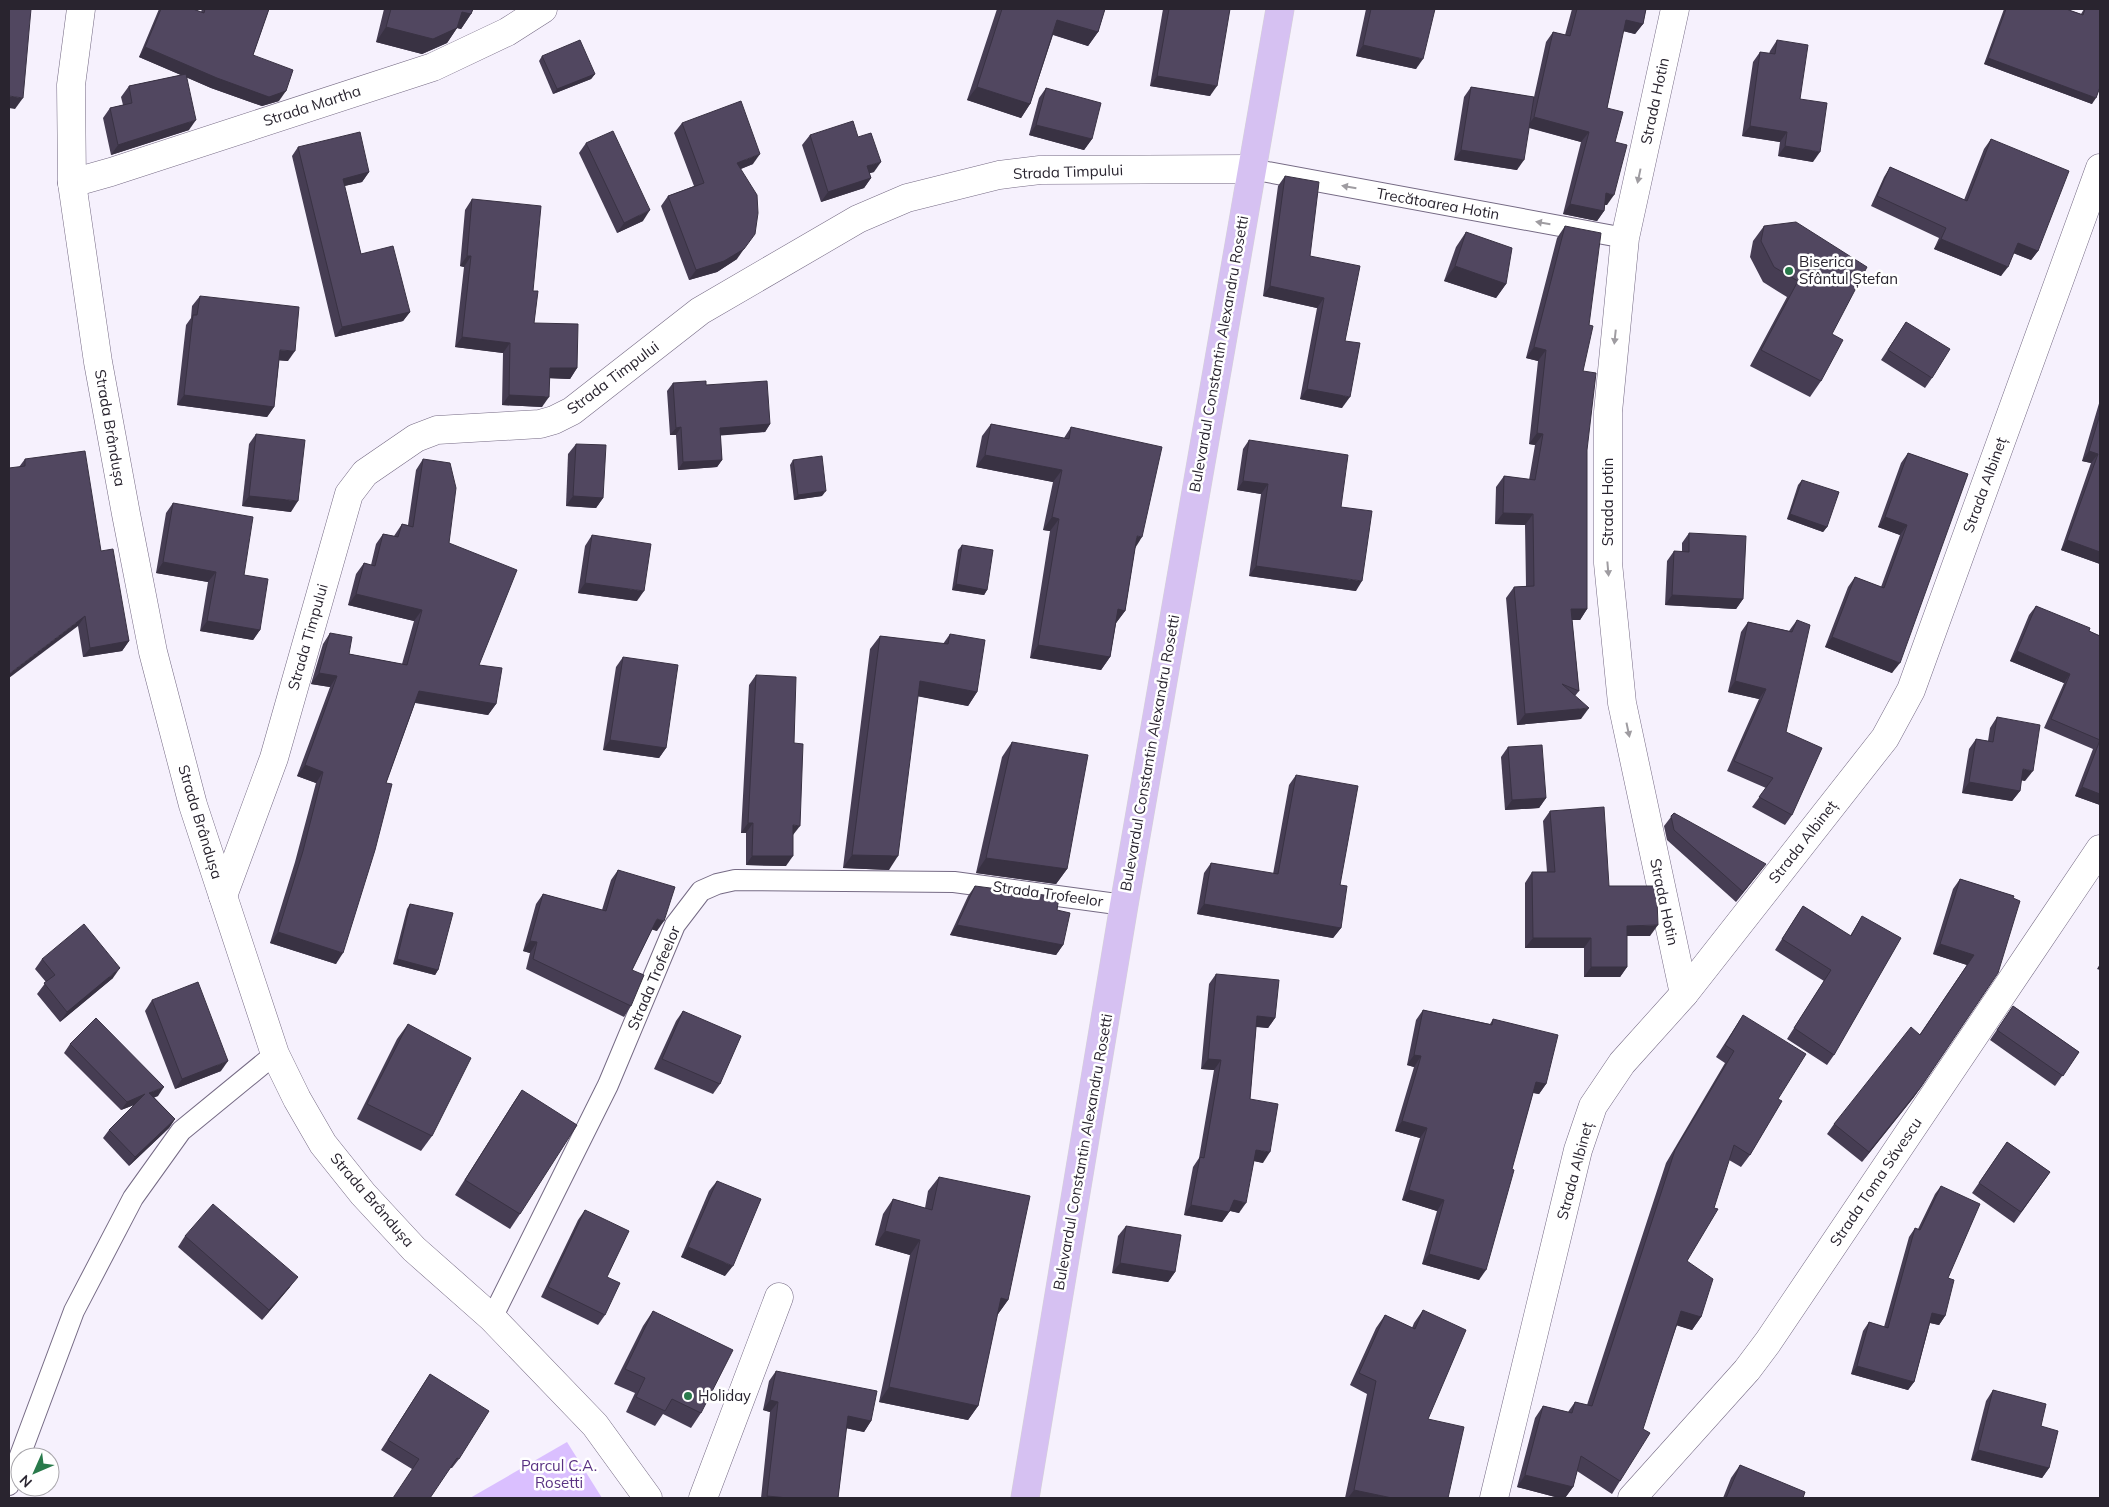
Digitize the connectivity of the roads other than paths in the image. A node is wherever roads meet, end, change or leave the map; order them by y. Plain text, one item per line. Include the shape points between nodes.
1 (81, 9) edge
2 (544, 9) edge
3 (1280, 9) edge
4 (1675, 9) edge
5 (2100, 168) edge
6 (1251, 169) junction
7 (72, 183) junction
8 (1625, 238) junction
9 (2100, 849) edge
10 (223, 896) junction
11 (1124, 905) junction
12 (1684, 994) junction
13 (275, 1054) junction
14 (779, 1297) dead end
15 (492, 1318) junction
16 (9, 1485) edge
17 (648, 1498) edge
18 (703, 1498) edge
19 (1024, 1498) edge
20 (1494, 1498) edge
21 (1632, 1498) edge

1 - 7 street, Strada Brândușa via 72,85
2 - 7 street, Strada Martha via 507,32 433,67
3 - 6 main road, Bulevardul Constantin Alexandru Rosetti
4 -> 8 street, Strada Hotin
5 - 12 street, Strada Albineț via 1900,713 1885,738
8 -> 6 lane, Trecătoarea Hotin
6 - 10 street, Strada Timpului via 1040,170 999,175 907,198 858,219 700,311 572,411 540,424 437,430 416,438 365,473 348,494 274,758
6 - 11 main road, Bulevardul Constantin Alexandru Rosetti
7 - 10 street, Strada Brândușa via 100,372 153,652 193,805
8 -> 12 street, Strada Hotin via 1608,412 1608,563 1622,703
9 - 21 street, Strada Toma Săvescu via 1748,1370
10 - 13 street, Strada Brândușa
11 - 15 lane, Strada Trofeelor via 954,882 735,880 701,890 676,925 608,1085
11 - 19 main road, Bulevardul Constantin Alexandru Rosetti
12 - 20 street, Strada Albineț via 1622,1063 1593,1106 1578,1150
13 - 15 street, Strada Brândușa via 323,1144 363,1194 414,1249
13 - 16 lane via 181,1132 132,1198 74,1311
14 - 18 street
15 - 17 street, Strada Brândușa via 595,1425

